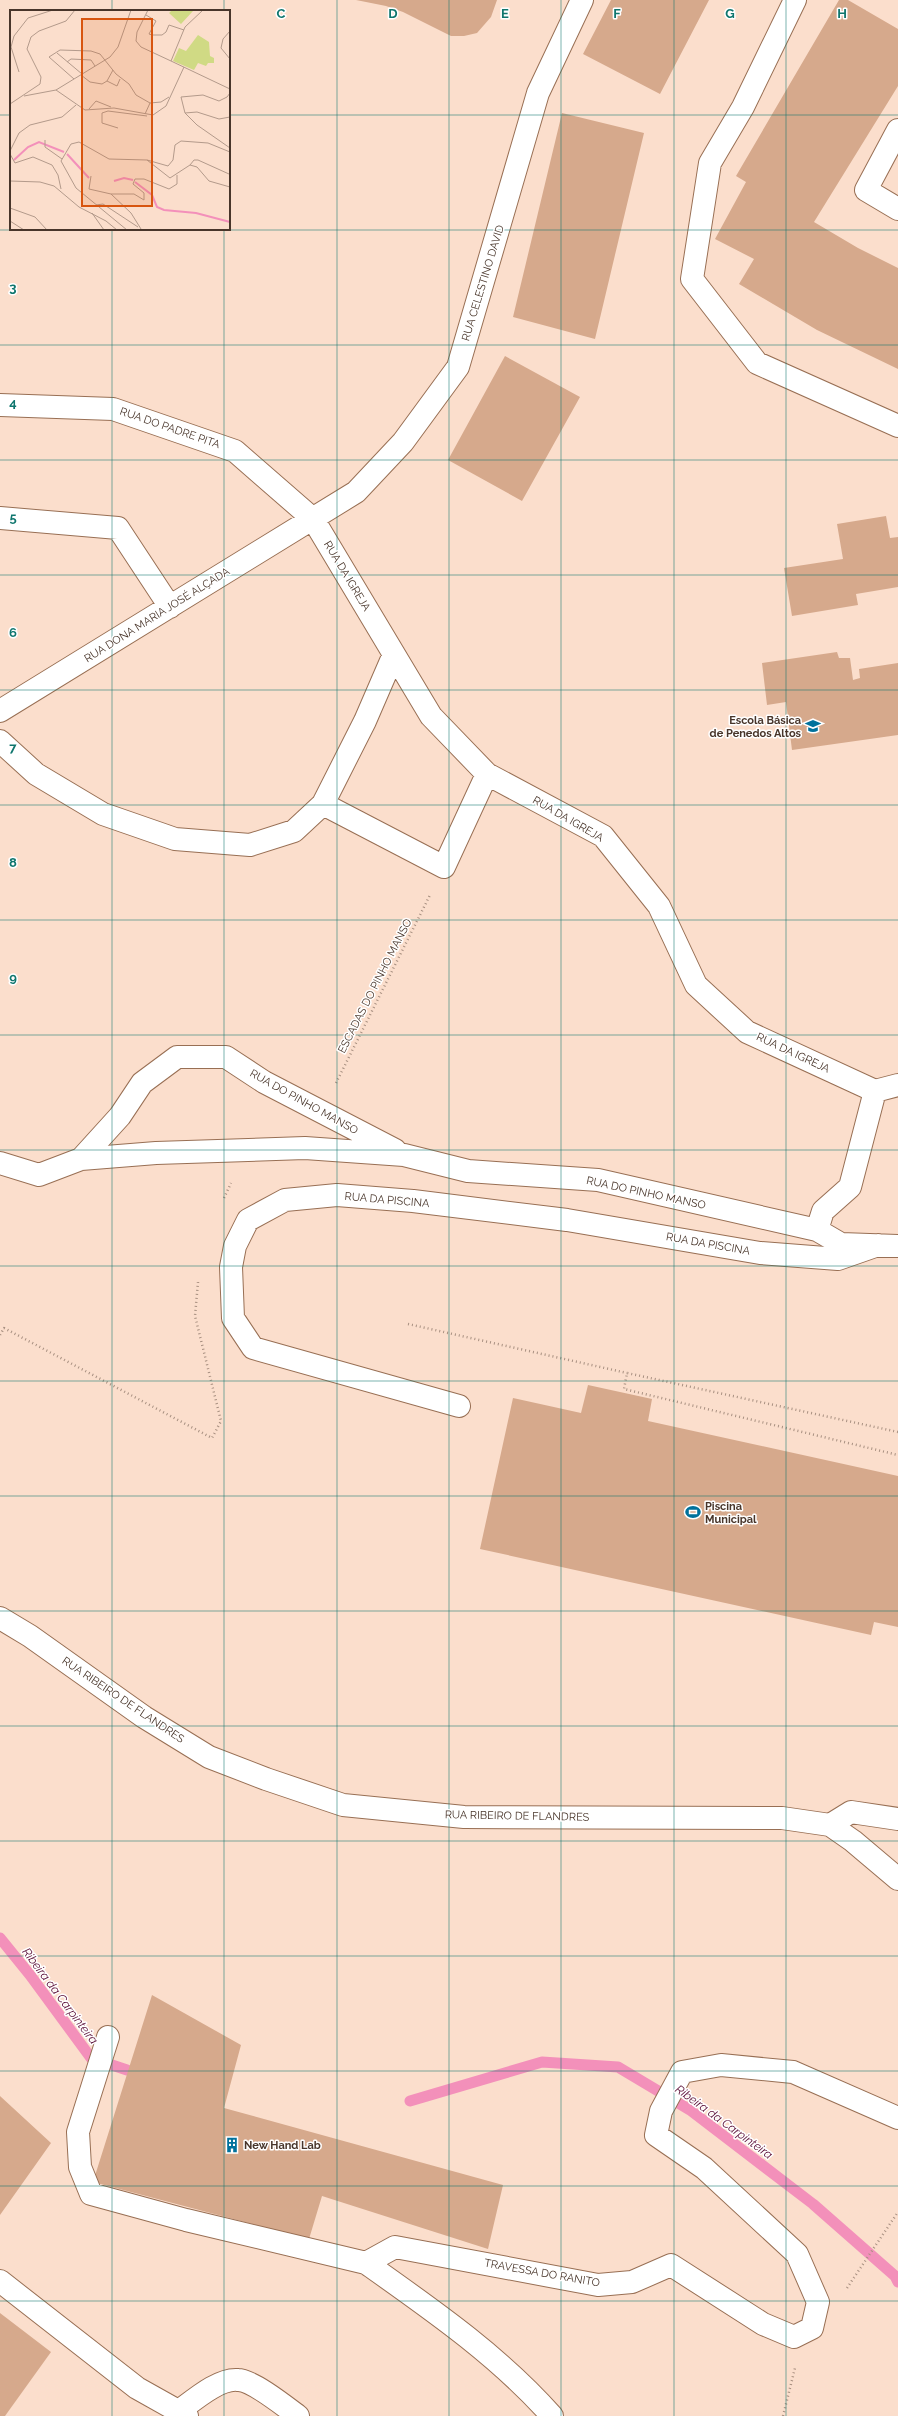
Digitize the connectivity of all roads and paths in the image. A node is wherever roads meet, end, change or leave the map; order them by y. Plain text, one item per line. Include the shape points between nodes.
1 (582, 0) edge
2 (795, 0) edge
3 (898, 130) edge
4 (898, 209) edge
5 (0, 405) edge
6 (898, 426) edge
7 (0, 518) edge
8 (314, 519) junction
9 (170, 608) junction
10 (394, 654) junction
11 (0, 711) edge
12 (0, 741) edge
13 (487, 774) junction
14 (323, 804) junction
15 (444, 867) junction
16 (898, 1085) edge
17 (875, 1091) junction
18 (321, 1112) junction
19 (404, 1154) junction
20 (80, 1159) junction
21 (0, 1163) edge
22 (817, 1230) junction
23 (888, 1246) edge
24 (408, 1324) dead end
25 (0, 1335) edge
26 (627, 1373) junction
27 (459, 1406) dead end
28 (221, 1421) dead end
29 (898, 1432) edge
30 (898, 1455) edge
31 (0, 1618) edge
32 (898, 1819) edge
33 (830, 1825) junction
34 (898, 1878) edge
35 (108, 2037) dead end
36 (898, 2118) edge
37 (366, 2262) junction
38 (0, 2281) edge
39 (183, 2413) edge
40 (298, 2416) edge
41 (552, 2416) edge

1 - 8 street, RUA CELESTINO DAVID via 538,93 458,367 403,442 356,492
2 - 6 street via 743,107 710,163 692,279 757,363
3 - 4 street via 866,190
5 - 8 street, RUA DO PADRE PITA via 113,409 234,451
7 - 9 street via 118,528
8 - 9 street, RUA DONA MARIA JOSÉ ALÇADA
8 - 10 street, RUA DA IGREJA
9 - 11 street, RUA DONA MARIA JOSÉ ALÇADA
10 - 13 street, RUA DA IGREJA via 431,716
10 - 14 street via 365,721
12 - 14 street via 36,774 103,814 175,839 250,845 294,831
13 - 15 street
13 - 17 street, RUA DA IGREJA via 603,836 659,906 696,985 747,1032
14 - 15 street
15 - 18 path, ESCADAS DO PINHO MANSO
16 - 17 street
17 - 22 street via 850,1187 823,1211
18 - 19 street, RUA DO PINHO MANSO
18 - 20 street, RUA DO PINHO MANSO via 264,1082 226,1056 177,1057 142,1083 120,1116
19 - 20 street, RUA DO PINHO MANSO via 305,1148 156,1153
19 - 22 street, RUA DO PINHO MANSO via 468,1171 598,1180
20 - 21 street, RUA DO PINHO MANSO via 39,1175
22 - 23 street, RUA DO PINHO MANSO via 841,1244
23 - 27 street, RUA DA PISCINA via 838,1259 760,1253 567,1220 413,1201 337,1195 285,1200 248,1220 235,1246 231,1267 233,1318 253,1348
24 - 26 path
25 - 28 path via 4,1328 212,1438
26 - 29 path
26 - 30 path via 624,1389
31 - 33 street, RUA RIBEIRO DE FLANDRES via 30,1636 144,1717 209,1757 342,1805 464,1817 782,1818
32 - 33 street via 851,1812
33 - 34 street, RUA RIBEIRO DE FLANDRES
35 - 37 street via 78,2132 80,2167 91,2194 186,2220
36 - 37 street, TRAVESSA DO RANITO via 793,2072 721,2065 682,2072 661,2111 656,2135 704,2168 797,2254 818,2302 812,2328 794,2336 763,2324 671,2265 632,2282 598,2285 395,2247
37 - 41 street via 524,2385
38 - 39 street via 137,2388
39 - 40 street via 216,2385 238,2380 264,2392

